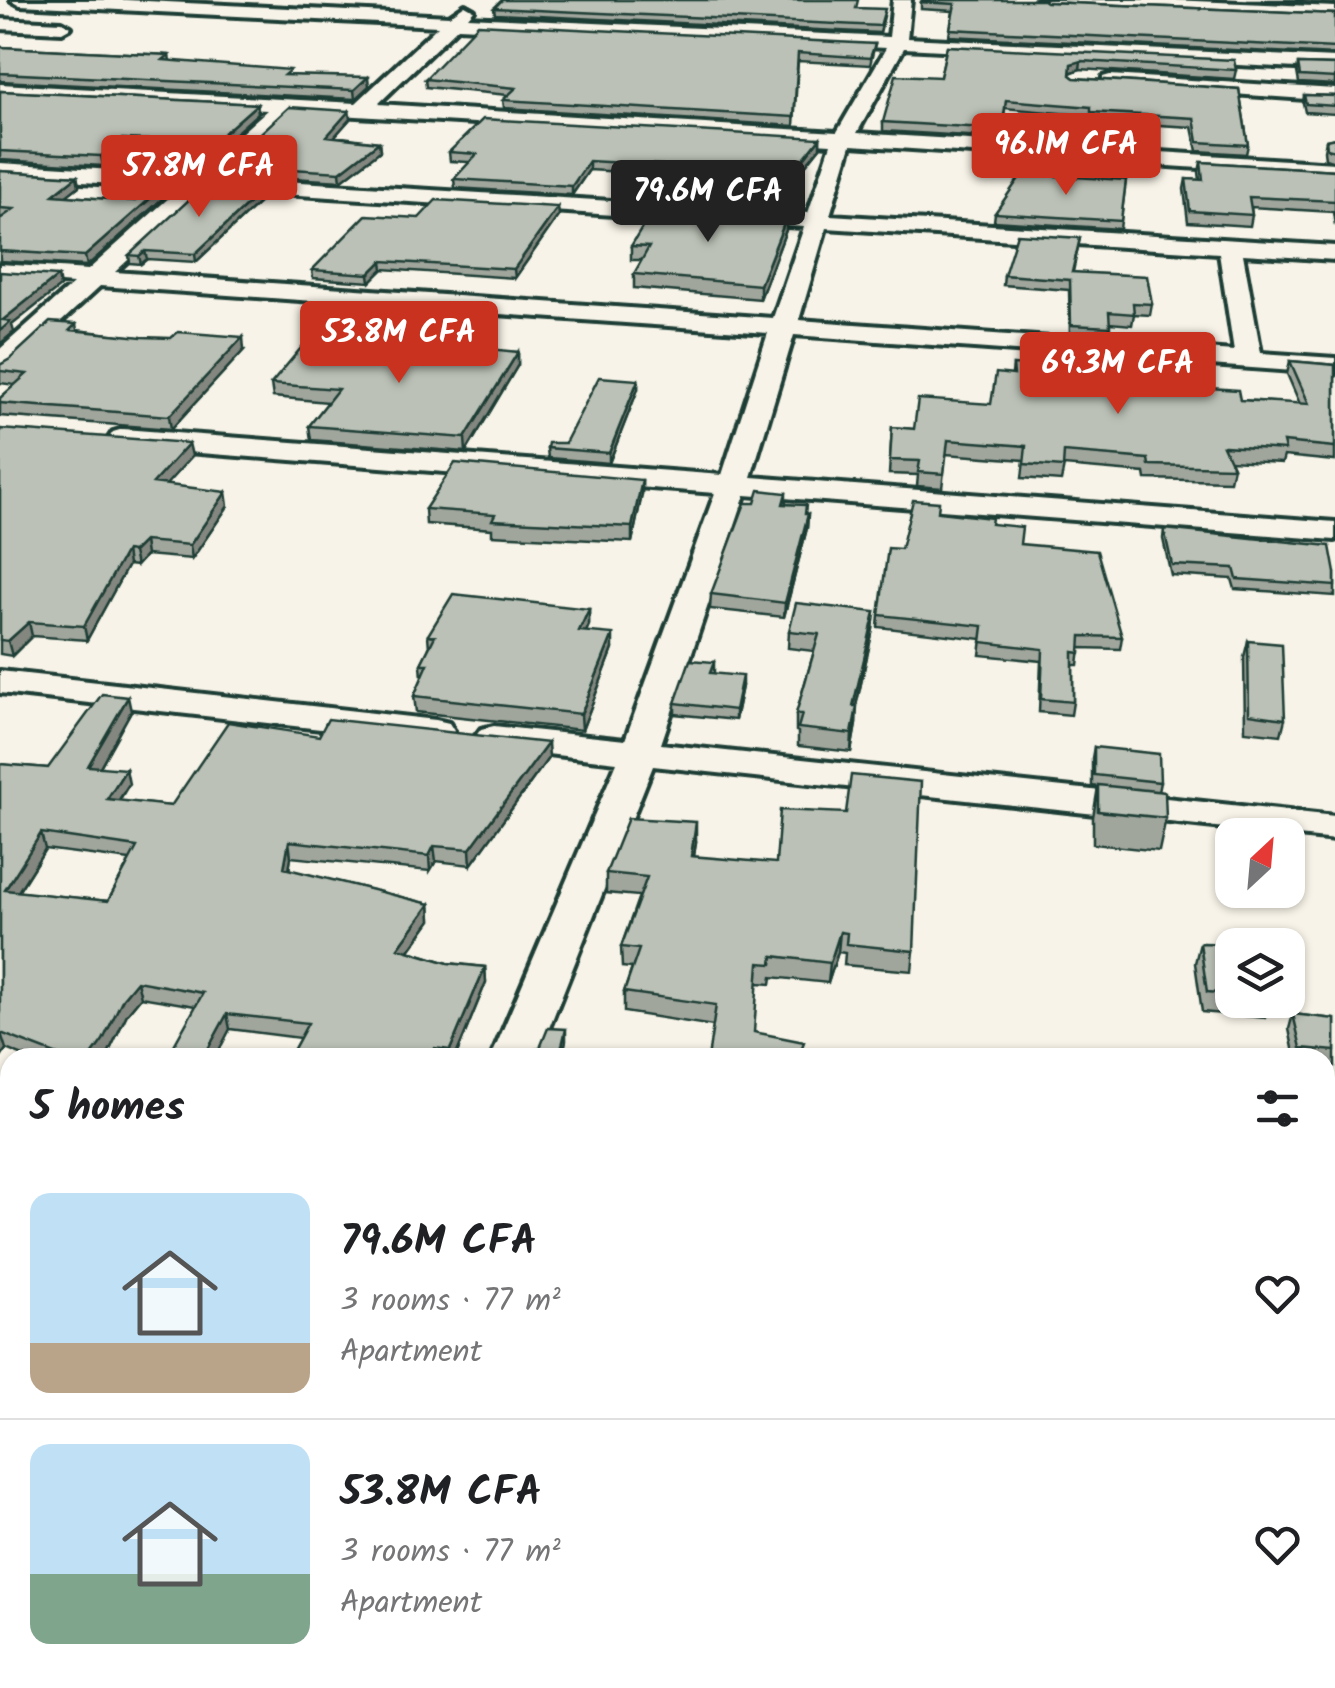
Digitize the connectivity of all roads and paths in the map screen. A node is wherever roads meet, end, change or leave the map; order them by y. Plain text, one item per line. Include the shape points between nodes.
1 (20, 0) edge
2 (475, 0) edge
3 (902, 0) edge
4 (1046, 0) edge
5 (1335, 12) edge
6 (455, 21) junction
7 (0, 24) edge
8 (78, 28) dead end
9 (888, 64) junction
10 (1335, 64) edge
11 (1081, 79) edge
12 (0, 90) edge
13 (1335, 95) edge
14 (285, 105) junction
15 (362, 109) junction
16 (844, 140) junction
17 (0, 170) edge
18 (1335, 170) edge
19 (196, 183) junction
20 (816, 222) junction
21 (1230, 247) junction
22 (1335, 253) edge
23 (0, 271) edge
24 (93, 279) junction
25 (784, 326) junction
26 (1249, 360) junction
27 (0, 362) edge
28 (1335, 366) edge
29 (99, 436) edge
30 (734, 484) junction
31 (1335, 531) edge
32 (0, 682) edge
33 (639, 754) junction
34 (1335, 828) edge
35 (518, 1048) edge

1 - 6 street
2 - 6 street
3 - 9 street
4 - 5 street
6 - 9 street via 708,24
6 - 15 street
7 - 8 street
9 - 10 street
9 - 16 street
11 - 13 street
12 - 14 street
14 - 15 street
14 - 19 street
15 - 16 street
16 - 18 street
16 - 20 street
17 - 19 street
19 - 20 street
19 - 24 street
20 - 21 street
20 - 25 street
21 - 22 street
21 - 26 street
23 - 24 street
24 - 25 street
24 - 27 street
25 - 26 street
25 - 30 street
26 - 28 street
29 - 30 street
30 - 31 street
30 - 33 street
32 - 33 street
33 - 34 street
33 - 35 street

